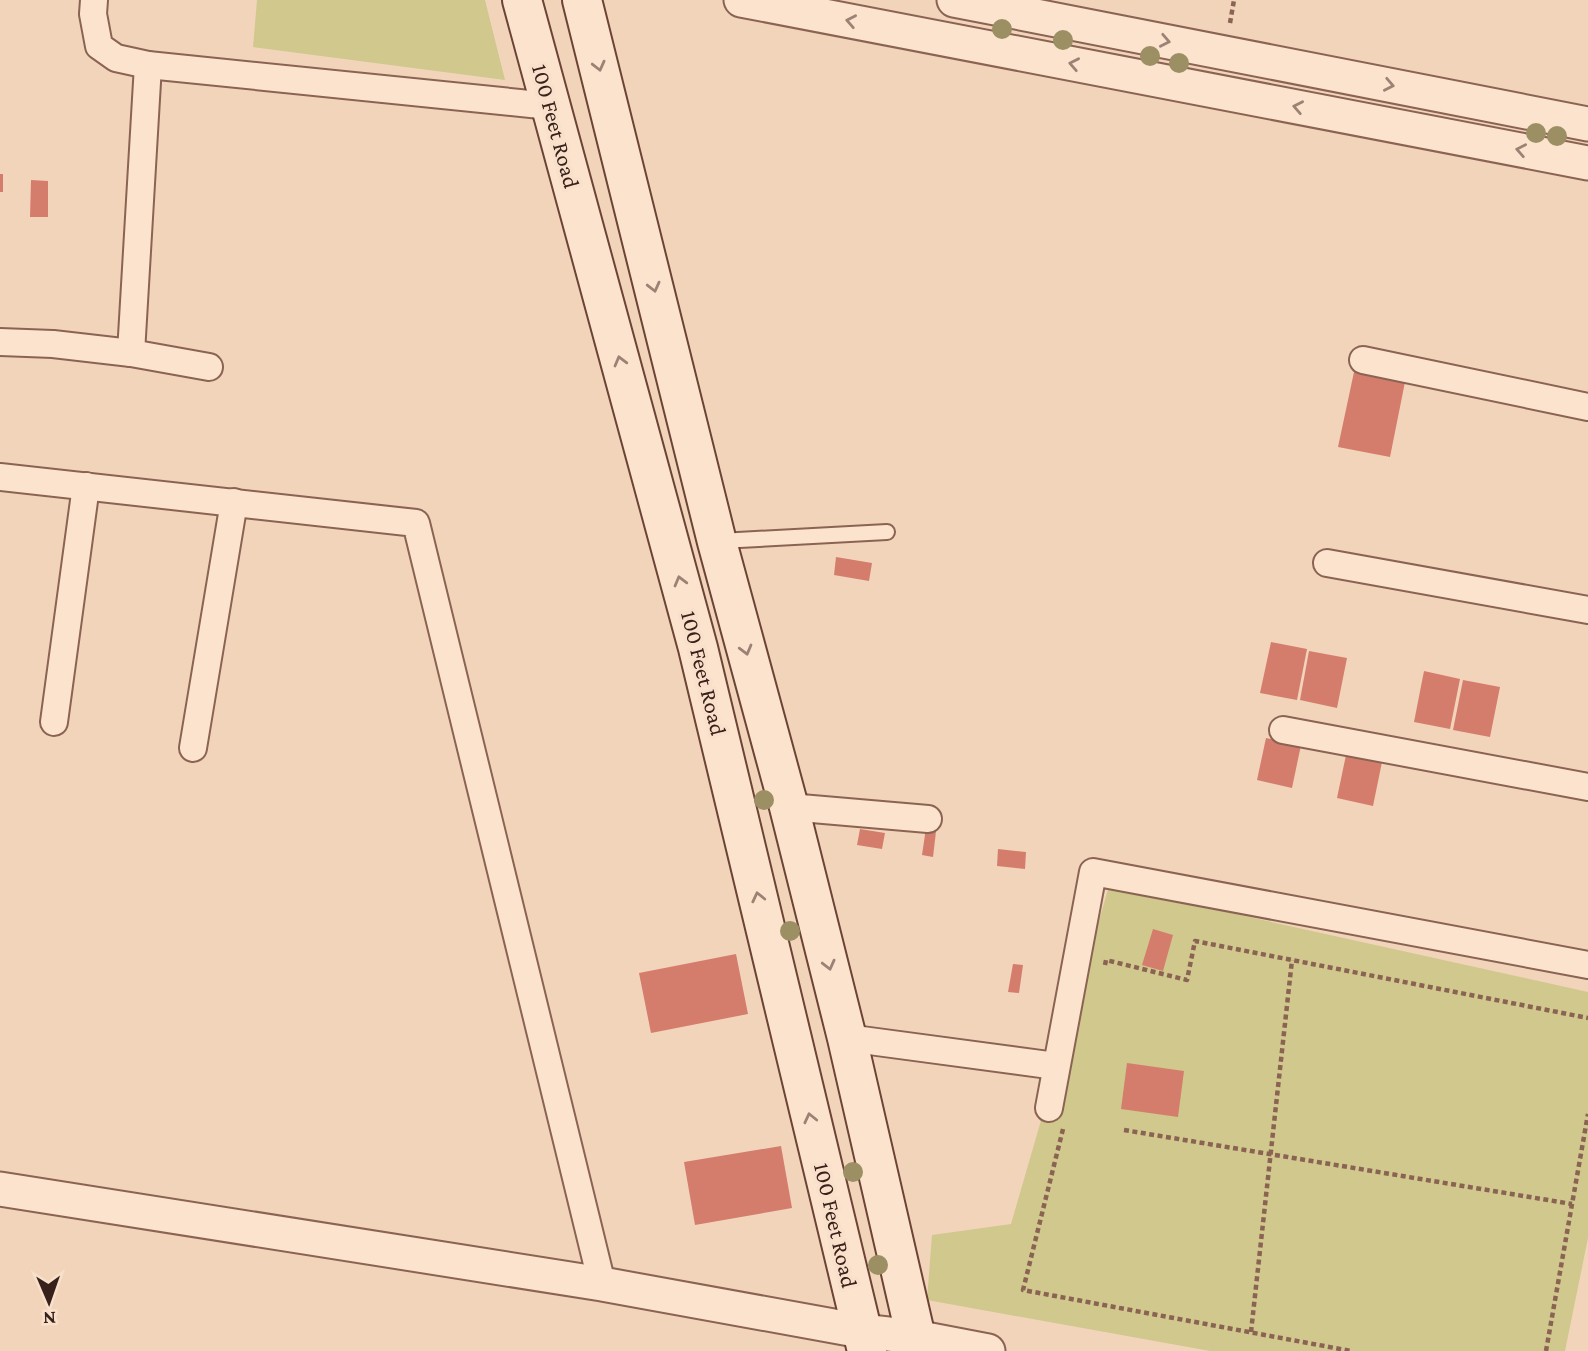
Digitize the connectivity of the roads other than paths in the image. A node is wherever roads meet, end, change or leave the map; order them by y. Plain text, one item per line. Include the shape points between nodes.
1 (94, 0) edge
2 (522, 0) edge
3 (582, 0) edge
4 (741, 0) edge
5 (954, 0) edge
6 (148, 65) junction
7 (550, 106) junction
8 (1588, 124) edge
9 (1588, 163) edge
10 (0, 342) edge
11 (131, 353) junction
12 (1363, 360) dead end
13 (209, 367) dead end
14 (1588, 407) edge
15 (0, 477) edge
16 (86, 486) junction
17 (234, 502) junction
18 (887, 532) dead end
19 (717, 542) junction
20 (1327, 563) dead end
21 (1588, 610) edge
22 (54, 722) dead end
23 (1283, 730) dead end
24 (193, 748) dead end
25 (1588, 787) edge
26 (789, 807) junction
27 (928, 819) dead end
28 (1588, 965) edge
29 (847, 1038) junction
30 (1056, 1066) junction
31 (1057, 1113) road end
32 (0, 1189) edge
33 (602, 1284) junction
34 (864, 1341) edge
35 (917, 1344) edge
36 (988, 1351) edge

1 - 6 street via 99,46 116,58
2 - 7 main road, 100 Feet Road
3 -> 19 main road, 100 Feet Road
9 -> 4 street
5 -> 8 street
6 - 7 street
6 - 11 street
34 -> 7 main road, 100 Feet Road via 698,648
10 - 11 street
11 - 13 street
12 - 14 street
15 - 16 street
16 - 17 street
16 - 22 street
17 - 24 street
17 - 33 street via 416,523
18 - 19 lane
19 -> 26 main road, 100 Feet Road
20 - 21 street
23 - 25 street
26 - 27 street
26 -> 29 main road, 100 Feet Road
28 - 30 street via 1093,872
29 - 30 street
29 - 35 main road, 100 Feet Road
30 - 31 street
32 - 33 street
33 - 34 street
34 - 35 street
35 - 36 street

